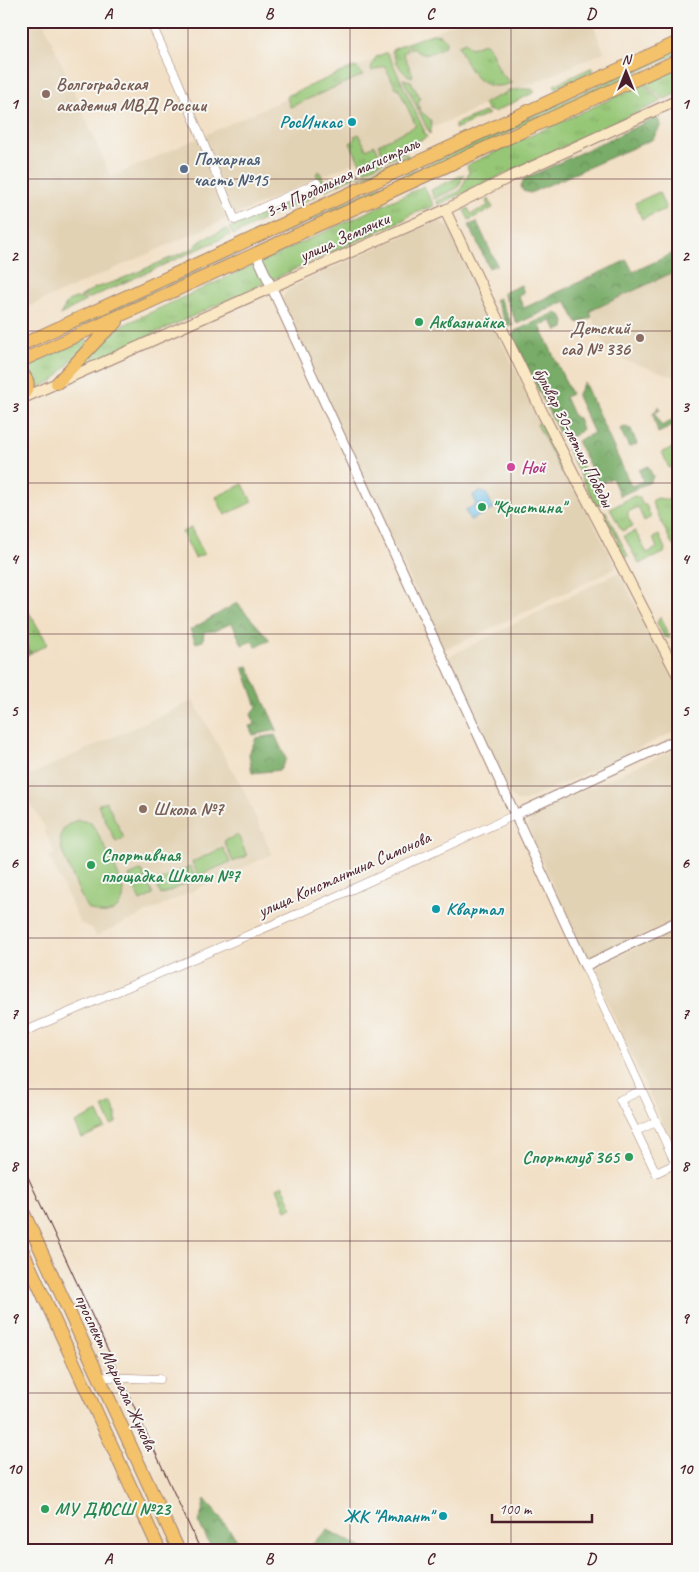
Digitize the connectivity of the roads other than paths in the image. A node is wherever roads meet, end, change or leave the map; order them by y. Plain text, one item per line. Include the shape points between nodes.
1 (150, 21) edge
2 (678, 42) edge
3 (678, 60) edge
4 (678, 100) edge
5 (317, 183) dead end
6 (445, 210) junction
7 (251, 255) junction
8 (270, 287) junction
9 (133, 309) junction
10 (21, 345) edge
11 (21, 361) edge
12 (21, 372) edge
13 (57, 383) junction
14 (21, 399) edge
15 (678, 676) edge
16 (678, 739) edge
17 (515, 815) junction
18 (678, 921) edge
19 (586, 966) junction
20 (21, 1033) edge
21 (642, 1090) junction
22 (656, 1122) junction
23 (636, 1131) junction
24 (676, 1166) edge
25 (21, 1207) edge
26 (21, 1247) edge
27 (99, 1377) junction
28 (160, 1378) dead end
29 (160, 1551) edge
30 (179, 1551) edge

1 - 5 street via 235,220
2 - 10 highway, 3-я Продольная магистраль
3 - 7 highway, 3-я Продольная магистраль
4 - 6 main road, улица Землячки
6 - 8 main road, улица Землячки
6 - 15 main road, бульвар 30-летия Победы via 544,416
7 - 8 street via 257,257
7 - 9 highway, 3-я Продольная магистраль
8 - 13 main road, улица Землячки
8 - 17 street
9 - 11 highway, 3-я Продольная магистраль
9 - 13 highway via 103,334
12 - 14 highway via 28,379 28,388
13 - 14 main road, улица Землячки
16 - 17 street, улица Константина Симонова
17 - 19 street
17 - 20 street, улица Константина Симонова via 302,912
18 - 19 street
19 - 21 street
21 - 22 street
21 - 23 street via 620,1100
22 - 23 street
22 - 24 street
23 - 24 street via 656,1173
25 - 27 highway, проспект Маршала Жукова
26 - 29 highway, проспект Маршала Жукова
27 - 28 street
27 - 30 highway, проспект Маршала Жукова

